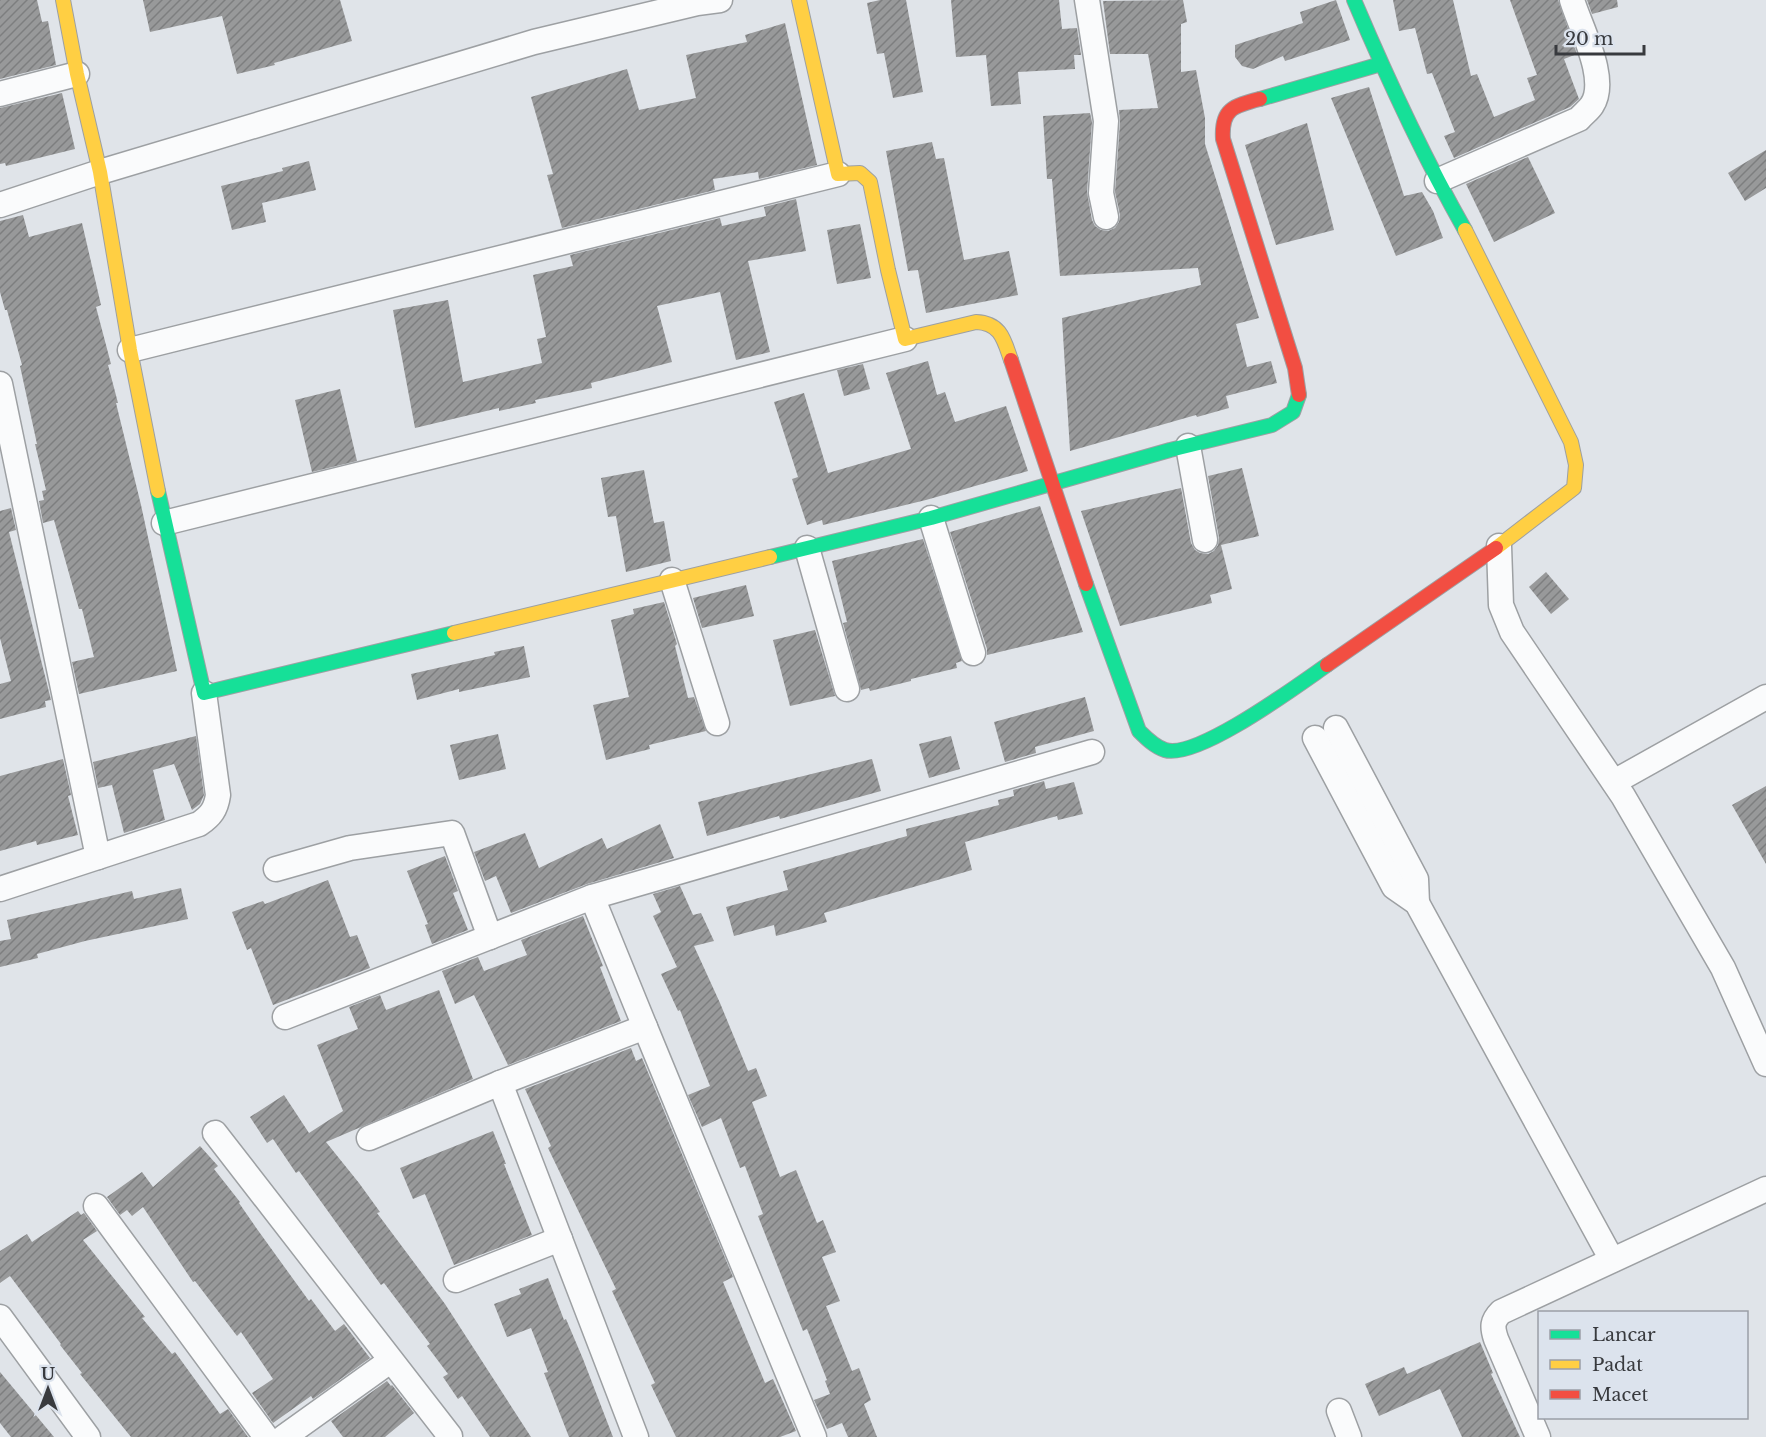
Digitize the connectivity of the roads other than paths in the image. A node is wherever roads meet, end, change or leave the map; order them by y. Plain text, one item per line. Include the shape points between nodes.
1 (63, 0) edge
2 (799, 0) edge
3 (1087, 0) edge
4 (1354, 0) edge
5 (1572, 0) edge
6 (704, 1) edge
7 (1381, 64) junction
8 (77, 74) junction
9 (0, 94) edge
10 (100, 172) junction
11 (838, 174) junction
12 (1437, 181) junction
13 (0, 205) edge
14 (1106, 217) dead end
15 (905, 339) junction
16 (130, 350) junction
17 (0, 384) edge
18 (1188, 446) junction
19 (1051, 484) junction
20 (931, 518) junction
21 (164, 523) junction
22 (1205, 540) dead end
23 (807, 548) junction
24 (1498, 550) junction
25 (672, 580) junction
26 (973, 653) dead end
27 (847, 689) dead end
28 (204, 693) junction
29 (1766, 697) edge
30 (717, 723) dead end
31 (1325, 733) dead end
32 (1092, 752) dead end
33 (1614, 782) junction
34 (98, 857) junction
35 (276, 869) dead end
36 (0, 889) edge
37 (592, 897) junction
38 (490, 937) junction
39 (285, 1017) dead end
40 (645, 1027) junction
41 (1766, 1064) edge
42 (500, 1083) junction
43 (215, 1133) dead end
44 (369, 1138) dead end
45 (1766, 1189) edge
46 (96, 1206) dead end
47 (560, 1239) junction
48 (1612, 1260) junction
49 (456, 1280) dead end
50 (0, 1317) edge
51 (390, 1361) junction
52 (1339, 1411) dead end
53 (450, 1436) edge
54 (88, 1437) edge
55 (266, 1437) edge
56 (284, 1437) edge
57 (636, 1437) edge
58 (814, 1437) edge
59 (1349, 1437) edge
60 (1538, 1437) edge

1 - 8 street
2 - 11 street
3 - 14 street via 1106,121 1101,193
4 - 7 street
5 - 12 street via 1595,64 1598,83 1593,104 1579,119
6 - 10 street via 534,42
7 - 12 street
7 - 18 street via 1251,101 1230,110 1222,122 1223,139 1295,368 1299,394 1293,412 1272,425
8 - 9 street
8 - 10 street
10 - 13 street
10 - 16 street
11 - 15 street via 861,172 870,182
11 - 16 street
12 - 24 street via 1469,237 1577,459 1574,488
15 - 19 street via 976,322 995,325
15 - 21 street
16 - 21 street
17 - 34 street
18 - 19 street
18 - 22 street
19 - 20 street
19 - 24 street via 1139,731 1166,751 1191,748 1251,717
20 - 23 street
20 - 26 street
21 - 28 street
23 - 25 street
23 - 27 street
24 - 33 street via 1501,605 1512,632
25 - 28 street
25 - 30 street
28 - 34 street via 218,795 211,816 199,824
29 - 33 street
31 - 48 street via 1416,879 1417,903
32 - 37 street
33 - 41 street via 1723,968
34 - 36 street
35 - 38 street via 350,848 453,833
37 - 38 street
37 - 40 street
38 - 39 street
40 - 42 street
40 - 58 street
42 - 44 street
42 - 47 street
43 - 51 street
45 - 48 street
46 - 55 street
47 - 49 street
47 - 57 street
48 - 60 street via 1494,1318 1496,1339
50 - 54 street
51 - 53 street
51 - 56 street
52 - 59 street

